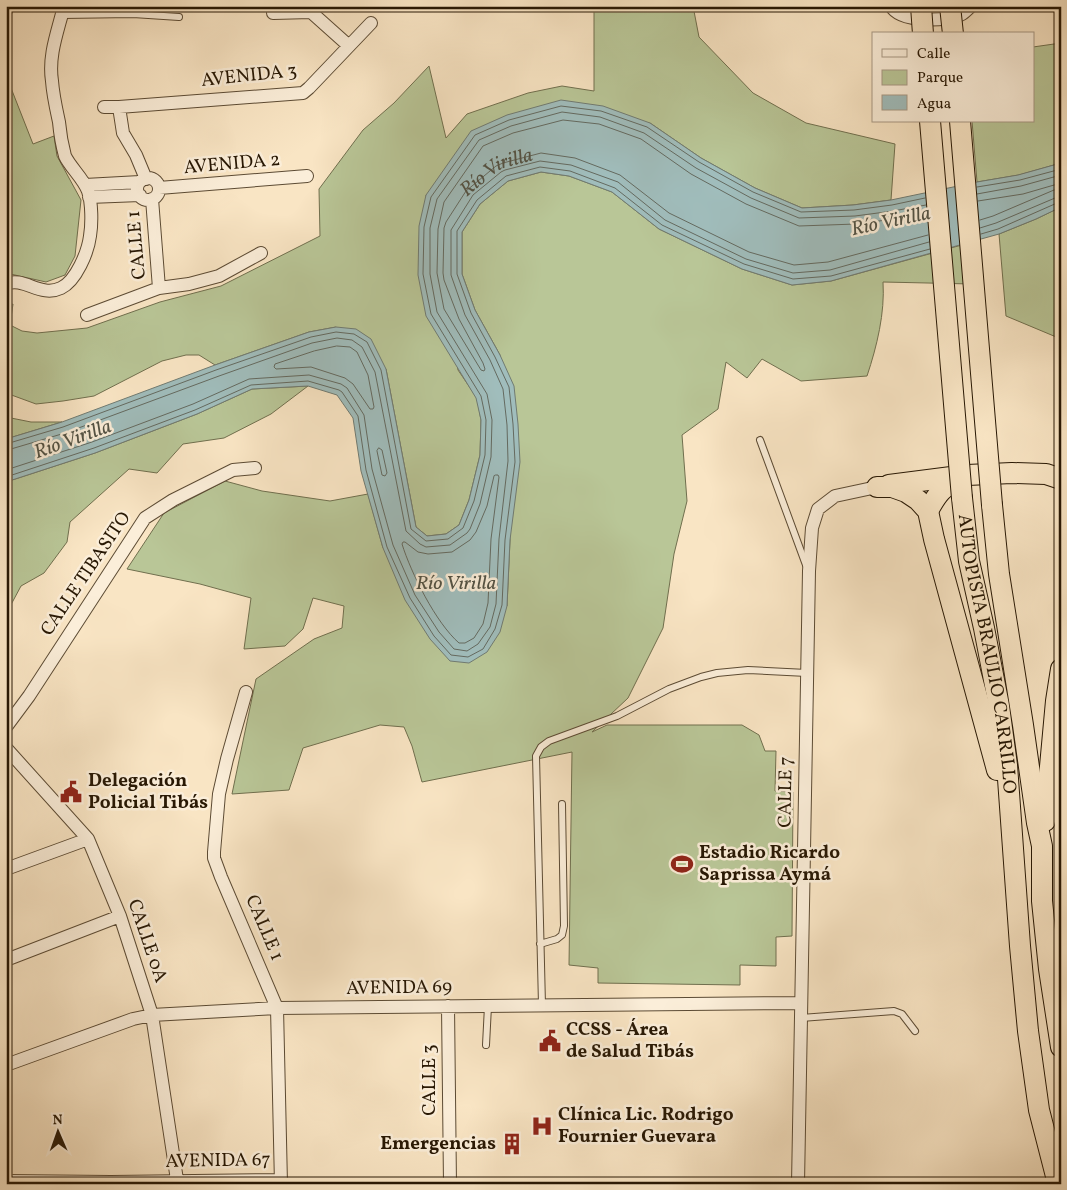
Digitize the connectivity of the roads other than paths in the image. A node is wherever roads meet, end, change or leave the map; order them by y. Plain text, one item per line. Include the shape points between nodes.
1 (7, 6) edge
2 (273, 6) edge
3 (891, 6) edge
4 (920, 6) edge
5 (950, 6) edge
6 (971, 6) edge
7 (63, 10) edge
8 (6, 11) edge
9 (179, 17) dead end
10 (371, 23) dead end
11 (923, 32) edge
12 (953, 32) edge
13 (349, 46) junction
14 (104, 107) dead end
15 (119, 107) junction
16 (930, 122) edge
17 (960, 122) edge
18 (307, 176) dead end
19 (144, 189) junction
20 (87, 191) junction
21 (261, 253) dead end
22 (6, 284) edge
23 (160, 288) junction
24 (87, 316) dead end
25 (760, 440) dead end
26 (255, 468) dead end
27 (967, 475) junction
28 (1061, 479) edge
29 (877, 487) junction
30 (928, 511) junction
31 (808, 571) junction
32 (1061, 669) edge
33 (807, 673) junction
34 (246, 692) dead end
35 (6, 727) edge
36 (6, 748) edge
37 (562, 804) dead end
38 (1011, 820) junction
39 (88, 839) junction
40 (1042, 846) junction
41 (6, 869) edge
42 (120, 916) junction
43 (540, 944) junction
44 (6, 960) edge
45 (801, 1003) junction
46 (542, 1005) junction
47 (448, 1006) junction
48 (488, 1006) junction
49 (278, 1008) junction
50 (152, 1015) junction
51 (801, 1018) junction
52 (915, 1031) dead end
53 (486, 1045) dead end
54 (1061, 1047) edge
55 (6, 1065) edge
56 (178, 1180) junction
57 (6, 1181) edge
58 (281, 1182) edge
59 (111, 1183) edge
60 (450, 1184) edge
61 (798, 1184) edge
62 (1058, 1184) edge

1 - 8 street
2 - 13 street via 274,13 311,12
3 - 6 street via 905,17 919,19 942,19 962,14
4 - 11 highway, bridge
5 - 12 highway, bridge
7 - 9 lane
7 - 20 street via 50,67 66,157
10 - 13 street, AVENIDA 3
13 - 15 street, AVENIDA 3 via 303,93
14 - 15 street, AVENIDA 3
15 - 19 street, CALLE 1 via 122,133 136,155
16 - 38 highway, AUTOPISTA BRAULIO CARRILLO, bridge via 969,561 999,706
17 - 40 highway, AUTOPISTA BRAULIO CARRILLO, bridge via 999,574
18 - 19 street, AVENIDA 2 via 159,188 153,180
19 - 20 street
19 - 23 street, CALLE 1
20 - 22 street via 91,212 90,236 80,268 70,282 48,291 16,282
21 - 23 street via 219,276
23 - 24 street
25 - 31 lane, CALLE 7
26 - 35 street, CALLE TIBASITO via 233,470 145,518
27 - 28 highway via 1046,474
27 - 29 highway
27 - 30 highway via 950,483 937,495
29 - 30 highway via 892,487 906,492
29 - 31 street via 834,496 818,510 812,528
30 - 38 highway
31 - 33 street, CALLE 7
32 - 40 highway
33 - 43 lane via 748,670 701,677 540,747 536,761
33 - 45 street, CALLE 7
34 - 49 street, CALLE 1 via 219,794 214,858
36 - 39 street, CALLE 0A
37 - 43 lane via 564,926 562,935
38 - 62 highway, AUTOPISTA BRAULIO CARRILLO via 1028,1031 1039,1110
39 - 41 street
39 - 42 street, CALLE 0A
40 - 54 highway, AUTOPISTA BRAULIO CARRILLO via 1048,969
42 - 44 street
42 - 50 street, CALLE 0A
43 - 46 lane
45 - 46 street, AVENIDA 69
45 - 51 street, CALLE 7
46 - 48 street, AVENIDA 69
47 - 48 street, AVENIDA 69
47 - 49 street, AVENIDA 69
47 - 60 street, CALLE 3
48 - 53 lane
49 - 50 street, AVENIDA 69
49 - 58 street, CALLE 1
50 - 55 street, AVENIDA 69
50 - 56 street, CALLE 0A
51 - 52 lane via 894,1011 902,1014
51 - 61 street, CALLE 7
56 - 58 street, AVENIDA 67
56 - 59 street, AVENIDA 67
57 - 59 street, AVENIDA 67

